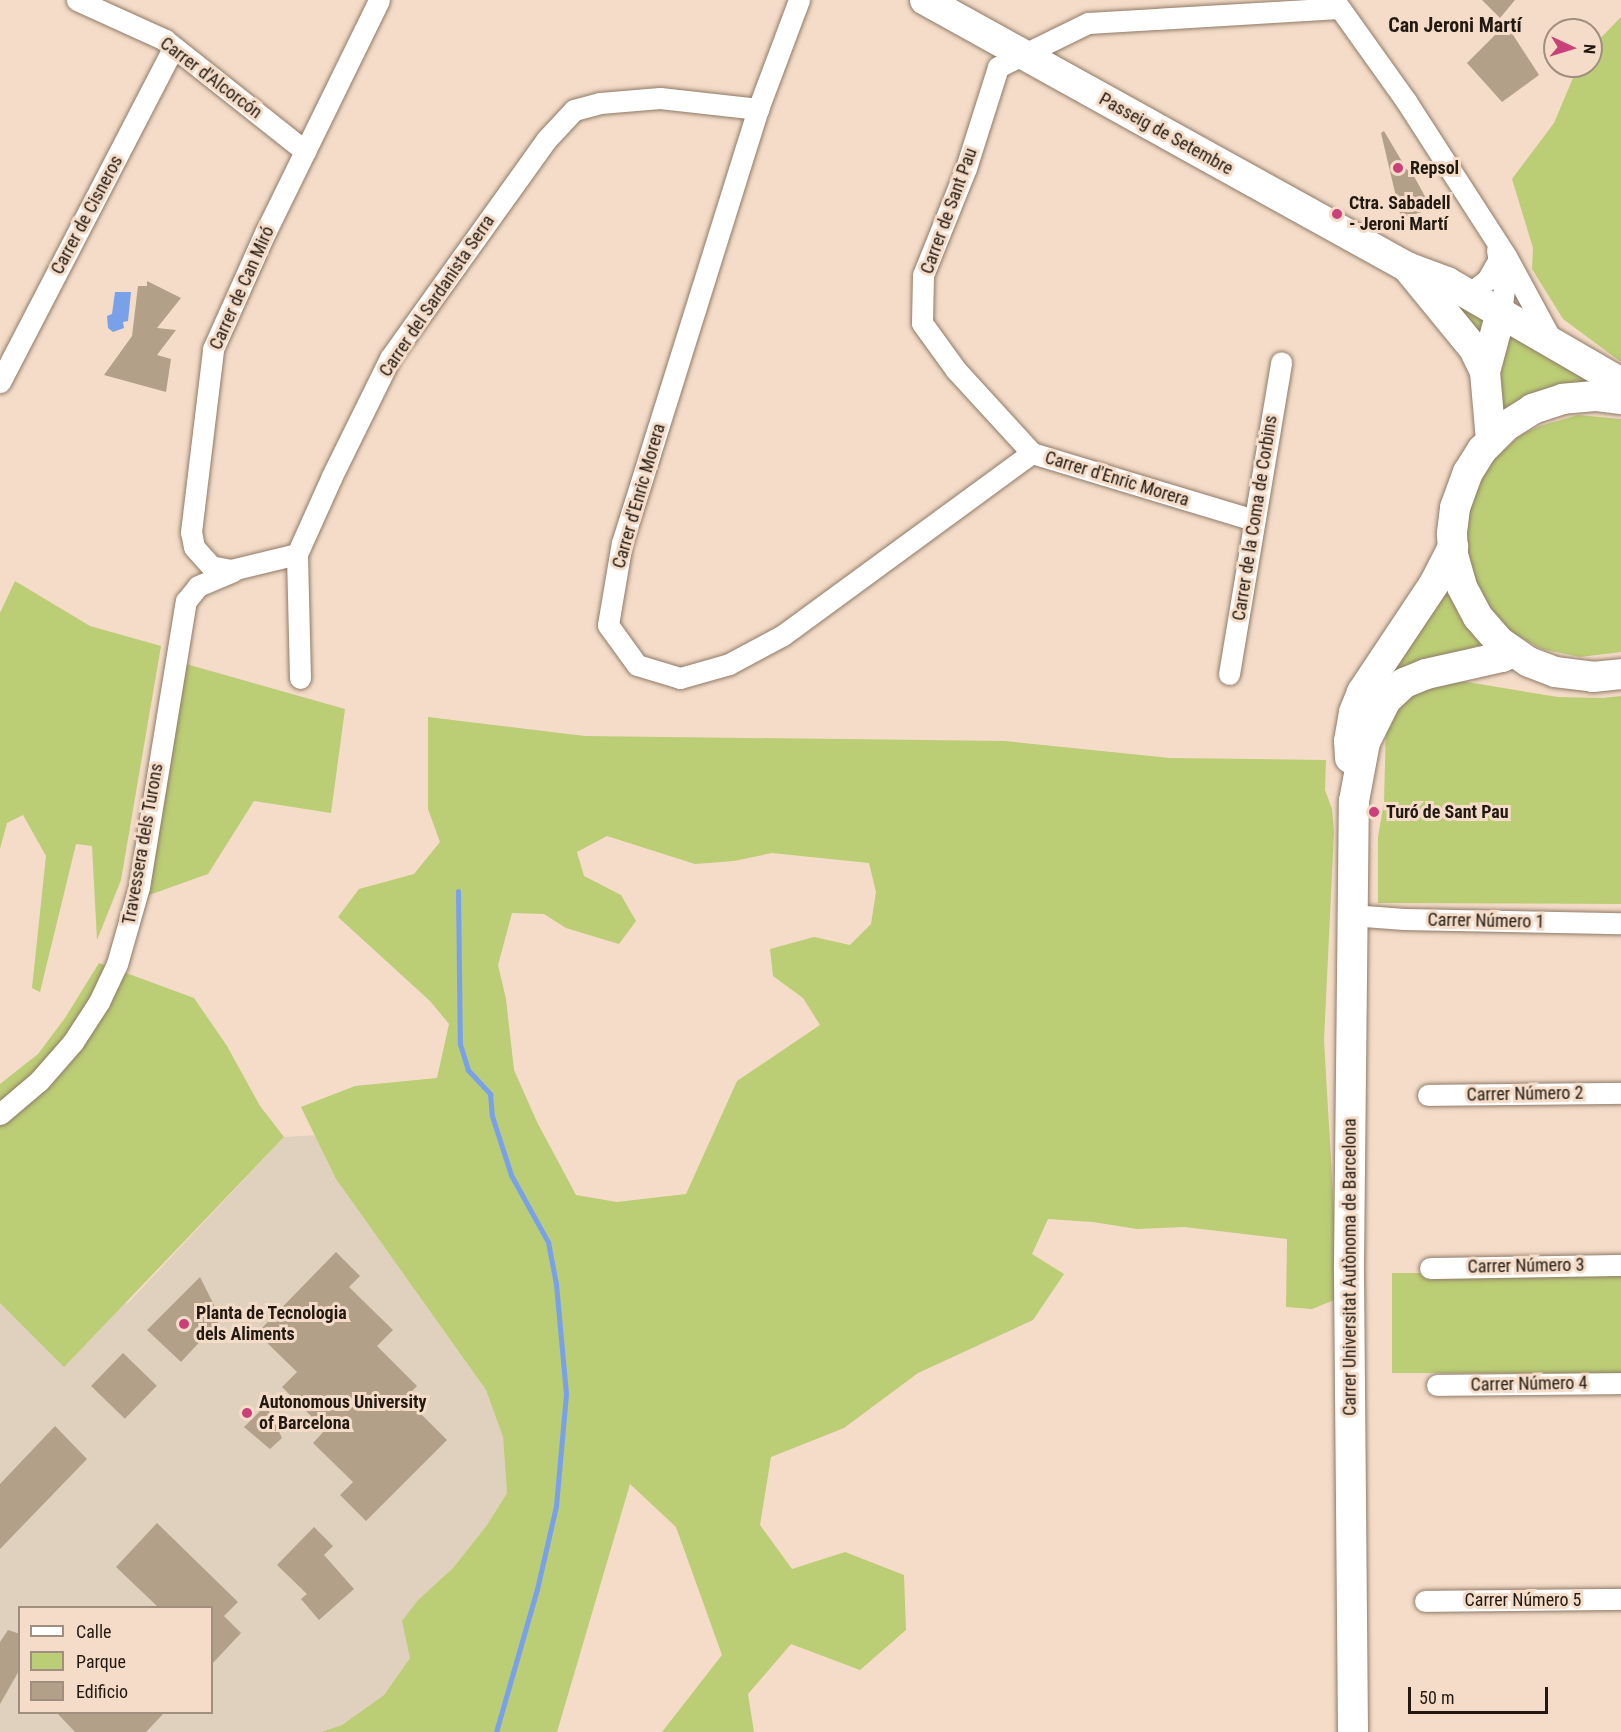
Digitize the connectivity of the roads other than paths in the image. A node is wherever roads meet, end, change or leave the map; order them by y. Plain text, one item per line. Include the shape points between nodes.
1 (77, 0) edge
2 (379, 0) edge
3 (800, 0) edge
4 (925, 0) edge
5 (1336, 4) edge
6 (174, 47) junction
7 (1022, 53) junction
8 (758, 109) junction
9 (305, 151) junction
10 (1497, 250) junction
11 (1407, 267) junction
12 (1464, 292) junction
13 (1501, 312) junction
14 (1552, 341) junction
15 (1281, 362) dead end
16 (1485, 372) junction
17 (0, 382) edge
18 (1621, 383) edge
19 (1621, 399) edge
20 (1491, 440) junction
21 (1032, 453) junction
22 (1254, 520) junction
23 (1453, 547) junction
24 (297, 554) junction
25 (236, 569) junction
26 (1513, 652) junction
27 (1229, 674) dead end
28 (1621, 674) edge
29 (300, 678) dead end
30 (174, 682) joint
31 (1354, 801) junction
32 (1351, 915) junction
33 (1621, 923) edge
34 (1621, 1093) edge
35 (1428, 1095) dead end
36 (0, 1114) edge
37 (1621, 1265) edge
38 (1430, 1268) dead end
39 (1621, 1383) edge
40 (1437, 1385) dead end
41 (1621, 1599) edge
42 (1425, 1601) dead end
43 (1353, 1732) edge

1 - 6 street, Carrer d'Alcorcón
2 - 9 street, Carrer de Can Miró
3 - 8 street, Carrer d'Enric Morera
4 - 7 street, Passeig de Setembre
5 - 7 street, Carrer de Sant Pau via 1088,23
5 - 10 street via 1406,101
6 - 9 street, Carrer d'Alcorcón
6 - 17 street, Carrer de Cisneros
7 - 11 street, Passeig de Setembre
7 - 21 street, Carrer de Sant Pau via 998,67 966,168 923,275 922,323 956,370
8 - 21 street, Carrer d'Enric Morera via 622,542 608,625 637,665 680,678 729,664 783,635
8 - 24 street, Carrer del Sardanista Serra via 660,98 574,110 546,140 390,358
9 - 25 street, Carrer de Can Miró via 213,349 191,532 194,547 204,561 220,569
10 - 12 street via 1487,280
10 - 13 street via 1504,289
10 - 14 street via 1535,306
11 - 12 street, Passeig de Setembre
11 - 16 street, Passeig de Setembre via 1474,349
12 - 13 street, Passeig de Setembre
13 - 14 street, Passeig de Setembre
13 - 16 street
14 - 18 street, Passeig de Setembre
15 - 22 street, Carrer de la Coma de Corbins
16 - 20 street, Passeig de Setembre
19 - 20 street via 1584,396 1543,405 1515,420
20 - 23 street via 1462,483 1453,521
21 - 22 street, Carrer d'Enric Morera
22 - 27 street, Carrer de la Coma de Corbins
23 - 26 street via 1459,579 1469,603 1488,630
23 - 31 street, Carrer Universitat Autònoma de Barcelona via 1434,584 1362,692 1354,712 1348,741
24 - 25 street, Carrer de Can Miró
24 - 29 street, Carrer del Sardanista Serra
25 - 30 street, Carrer de Can Miró via 205,582 186,601
26 - 28 street via 1564,674
26 - 31 street, Carrer Universitat Autònoma de Barcelona via 1426,674 1404,683 1392,694 1365,742
30 - 36 street, Travessera dels Turons via 139,887 117,964 73,1042 39,1081
31 - 32 street, Carrer Universitat Autònoma de Barcelona
32 - 33 street, Carrer Número 1 via 1404,920
32 - 43 street, Carrer Universitat Autònoma de Barcelona via 1349,1393
34 - 35 street, Carrer Número 2
37 - 38 street, Carrer Número 3
39 - 40 street, Carrer Número 4
41 - 42 street, Carrer Número 5

